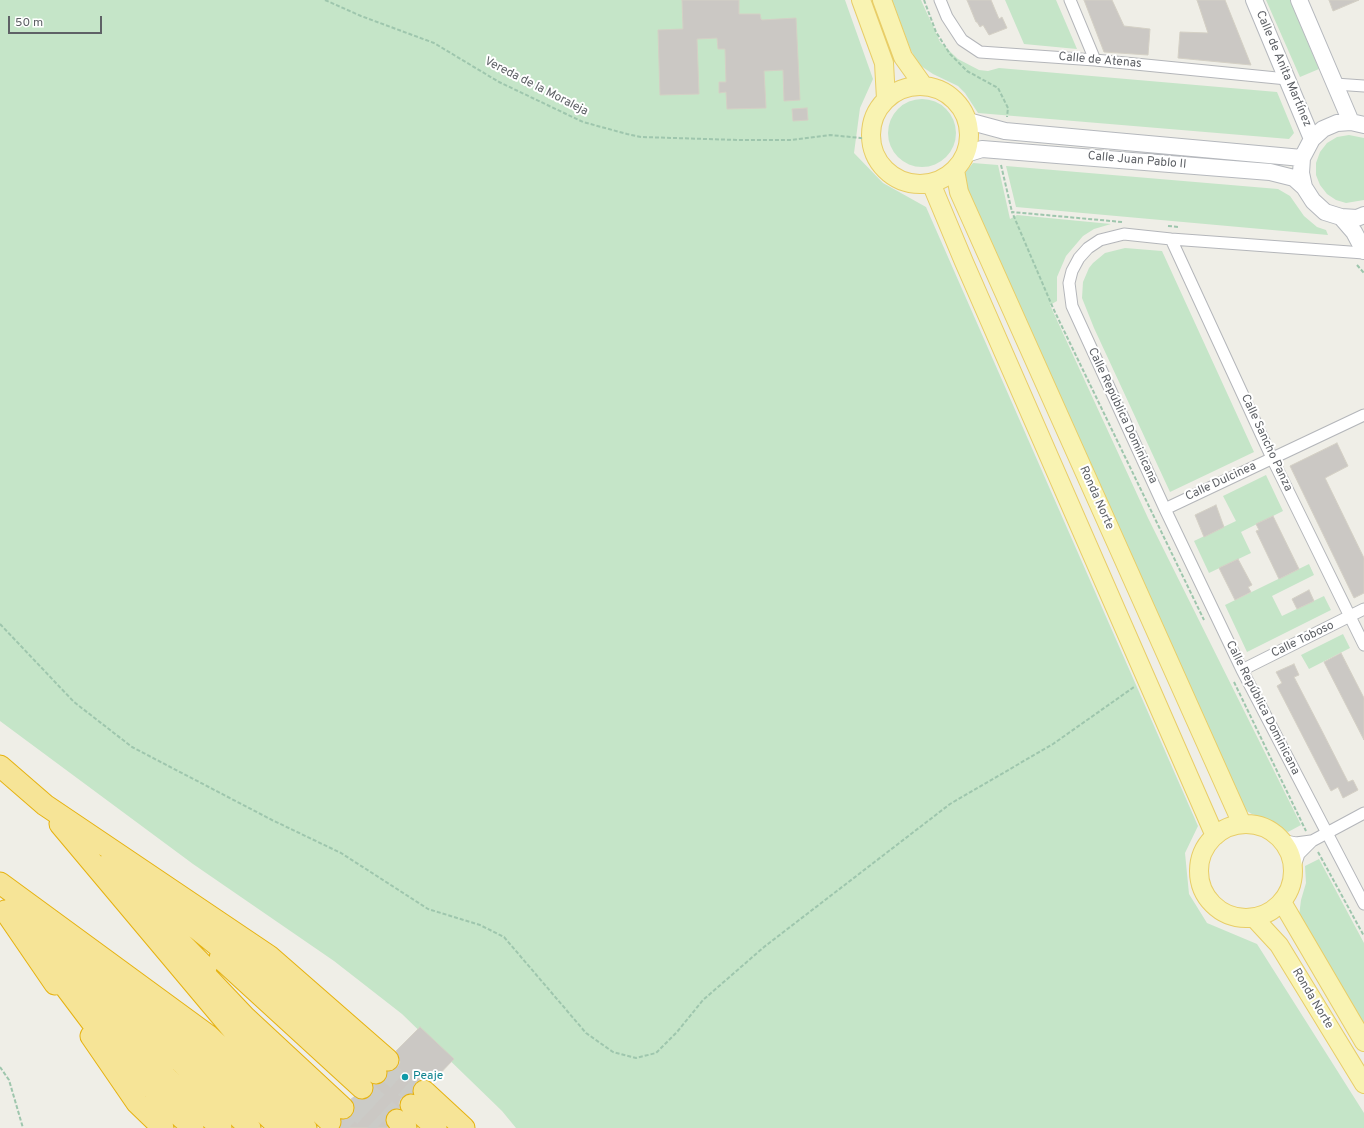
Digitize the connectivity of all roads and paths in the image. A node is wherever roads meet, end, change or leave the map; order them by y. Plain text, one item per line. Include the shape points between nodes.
1 (325, 0) edge
2 (861, 0) edge
3 (882, 0) edge
4 (924, 0) edge
5 (940, 0) edge
6 (1070, 0) edge
7 (1254, 0) edge
8 (1299, 0) edge
9 (1095, 60) junction
10 (1287, 79) junction
11 (1335, 84) junction
12 (923, 85) junction
13 (1364, 86) edge
14 (886, 99) junction
15 (968, 121) junction
16 (1358, 123) edge
17 (1005, 131) junction
18 (871, 139) junction
19 (1312, 139) junction
20 (1003, 150) junction
21 (966, 154) junction
22 (1302, 158) junction
23 (955, 170) junction
24 (931, 183) junction
25 (1304, 187) junction
26 (1012, 212) junction
27 (1364, 215) edge
28 (1341, 217) junction
29 (1125, 222) dead end
30 (1164, 225) dead end
31 (1180, 227) dead end
32 (1171, 239) junction
33 (1364, 252) edge
34 (1364, 415) edge
35 (1272, 458) junction
36 (1165, 509) junction
37 (1364, 609) edge
38 (1350, 616) junction
39 (1205, 623) dead end
40 (0, 624) edge
41 (1364, 645) edge
42 (1242, 670) junction
43 (1147, 679) junction
44 (1233, 681) dead end
45 (0, 766) edge
46 (45, 805) junction
47 (1364, 813) edge
48 (1242, 824) junction
49 (1326, 833) junction
50 (1215, 836) junction
51 (1281, 840) junction
52 (1312, 841) junction
53 (1293, 872) junction
54 (0, 891) edge
55 (1282, 902) junction
56 (0, 904) edge
57 (1364, 904) edge
58 (1254, 918) junction
59 (1364, 936) edge
60 (1364, 1042) edge
61 (0, 1067) edge
62 (1364, 1084) edge
63 (356, 1094) edge
64 (405, 1114) edge
65 (23, 1128) edge
66 (163, 1128) edge
67 (180, 1128) edge
68 (193, 1128) edge
69 (206, 1128) edge
70 (221, 1128) edge
71 (236, 1128) edge
72 (250, 1128) edge
73 (265, 1128) edge
74 (280, 1128) edge
75 (293, 1128) edge
76 (306, 1128) edge
77 (422, 1128) edge
78 (436, 1128) edge
79 (451, 1128) edge
80 (464, 1128) edge

1 - 18 path, Vereda de la Moraleja via 434,43 499,82 583,122 627,134 641,137 738,140 791,140 830,135
2 - 14 main road via 884,63
3 - 12 main road via 903,57
4 - 17 path via 936,32 950,54 967,71 998,88 1008,108
5 - 9 street, Calle de Atenas via 947,17 962,40 980,52
6 - 9 street
7 - 10 main road, Calle de Anita Martínez
8 - 11 main road
9 - 10 street, Calle de Atenas
10 - 19 main road, Calle de Anita Martínez
11 - 13 street
11 - 16 main road
12 - 14 main road via 910,86
12 - 15 main road via 938,88 951,96 962,108
14 - 18 main road via 877,109 872,122
15 - 17 main road, Calle Juan Pablo II
15 - 21 main road via 970,138
16 - 19 main road via 1337,123 1323,129
17 - 22 main road, Calle Juan Pablo II
18 - 24 main road via 875,155 884,170 898,180 914,184
19 - 22 main road
20 - 21 main road, Calle Juan Pablo II via 982,149
20 - 25 main road, Calle Juan Pablo II via 1270,172 1294,178
20 - 26 path via 1001,164
21 - 23 main road
22 - 25 main road via 1301,173
23 - 24 main road
23 - 48 main road, Ronda Norte via 959,192
24 - 43 main road
25 - 28 main road via 1313,201 1325,212
26 - 29 path
26 - 39 path via 1053,308
27 - 28 main road via 1357,218
28 - 33 main road via 1354,232
30 - 31 path
32 - 33 street, Calle República Dominicana
32 - 35 street, Calle Sancho Panza
32 - 36 street, Calle República Dominicana via 1124,234 1100,240 1079,258 1069,283 1072,306
34 - 35 street, Calle Dulcinea
35 - 36 street, Calle Dulcinea
35 - 38 street, Calle Sancho Panza
36 - 42 street, Calle República Dominicana
37 - 38 street, Calle Toboso
38 - 41 street, Calle Sancho Panza
38 - 42 street, Calle Toboso
40 - 43 path via 74,702 132,746 272,820 341,853 428,909 480,925 504,937 586,1033 613,1052 636,1058 656,1053 703,1000 764,947 950,804 1053,744
42 - 49 street, Calle República Dominicana
43 - 50 main road
44 - 52 path
45 - 46 highway
46 - 63 highway via 243,1005
46 - 63 highway via 267,985
46 - 63 highway via 238,1036
46 - 63 highway via 270,956
47 - 49 street
48 - 50 main road via 1228,828
48 - 51 main road via 1267,829
49 - 52 street
49 - 57 street, Calle República Dominicana
50 - 58 main road via 1206,847 1200,862 1200,877 1204,891 1212,904 1225,913 1239,918
51 - 52 street via 1296,843
51 - 53 main road via 1287,847
52 - 53 street via 1299,854
52 - 59 path
53 - 55 main road via 1290,890
54 - 67 highway via 151,1101
54 - 68 highway via 160,1098
54 - 69 highway via 159,1084
54 - 70 highway via 166,1078
54 - 71 highway via 177,1073
54 - 72 highway
54 - 73 highway via 192,1060
54 - 74 highway via 201,1053
54 - 75 highway via 206,1046
54 - 76 highway via 209,1036
55 - 58 main road via 1269,912
55 - 60 main road, Ronda Norte
56 - 66 highway via 137,1103
58 - 62 main road, Ronda Norte via 1279,945
61 - 65 path via 9,1080
64 - 77 highway
64 - 78 highway
64 - 79 highway
64 - 80 highway

